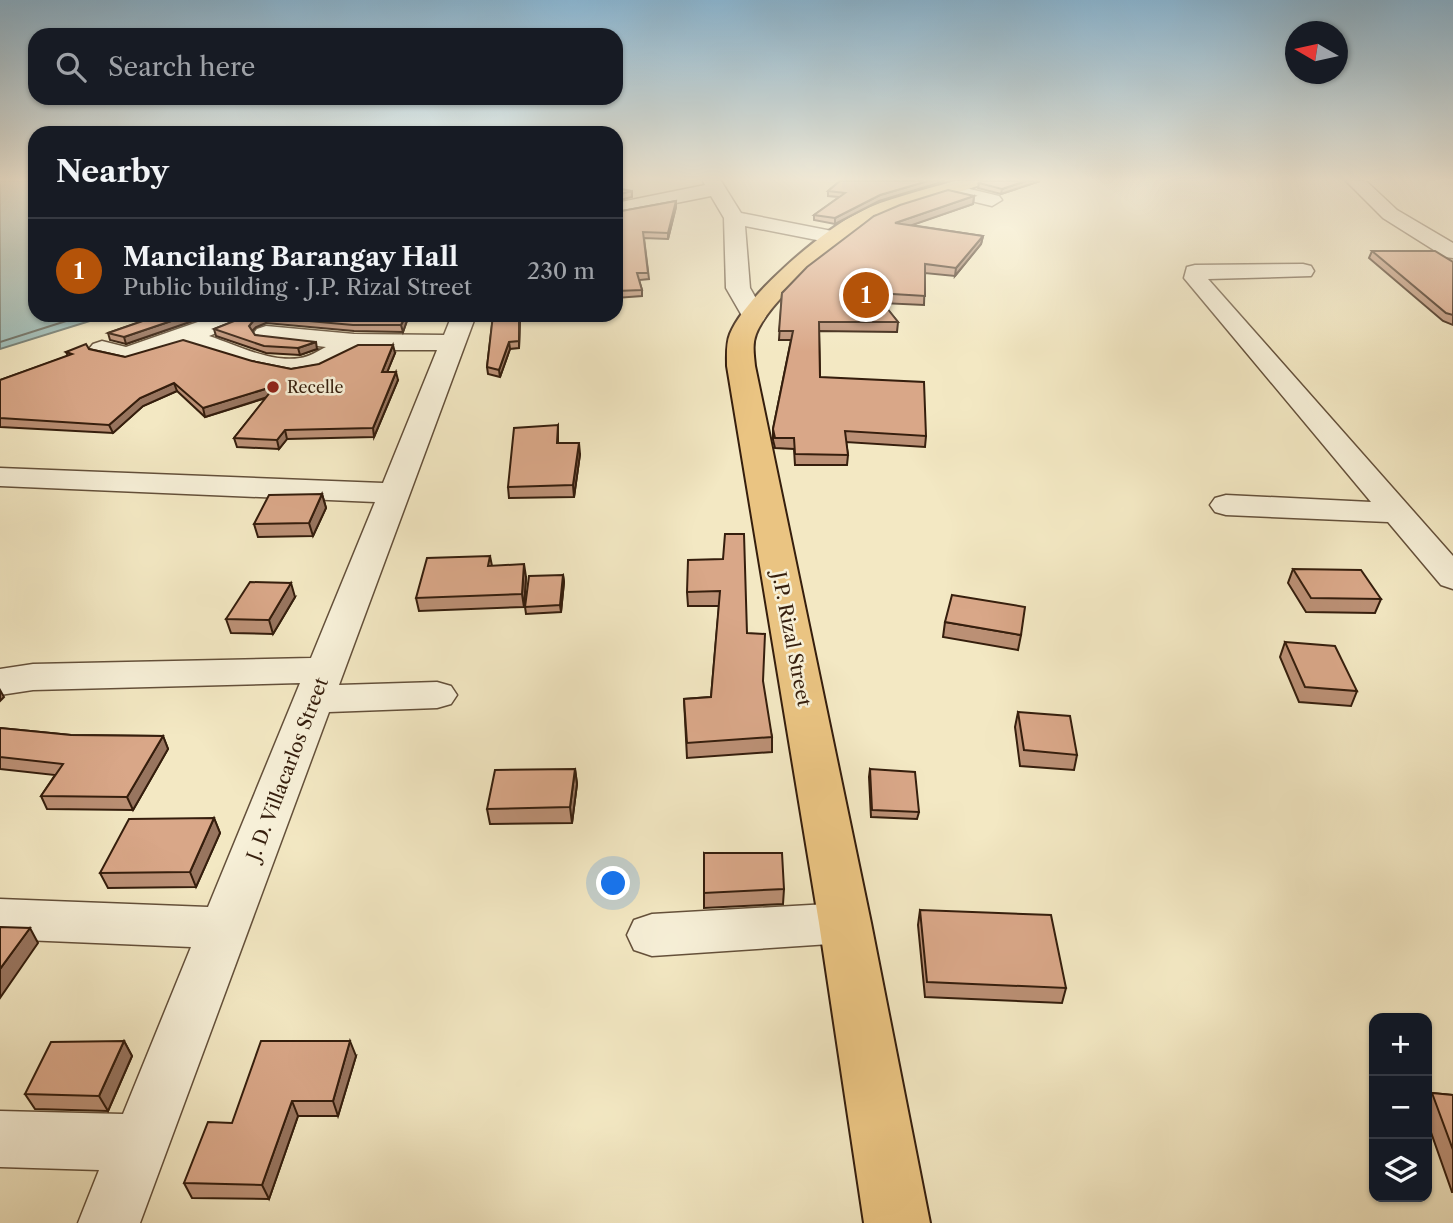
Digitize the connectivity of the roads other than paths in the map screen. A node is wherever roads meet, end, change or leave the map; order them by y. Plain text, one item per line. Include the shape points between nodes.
1 (735, 238) edge
2 (837, 238) edge
3 (1430, 238) edge
4 (1453, 252) edge
5 (1303, 271) dead end
6 (754, 316) junction
7 (222, 322) edge
8 (459, 329) edge
9 (266, 334) edge
10 (190, 335) junction
11 (354, 342) junction
12 (102, 349) edge
13 (0, 477) edge
14 (395, 494) junction
15 (1226, 505) dead end
16 (1398, 513) junction
17 (1453, 578) edge
18 (0, 682) edge
19 (320, 684) junction
20 (437, 695) dead end
21 (0, 919) edge
22 (845, 923) junction
23 (224, 928) junction
24 (652, 935) dead end
25 (0, 1139) edge
26 (141, 1143) junction
27 (109, 1223) edge
28 (897, 1223) edge

1 - 6 street via 738,288
2 - 6 main road, J.P. Rizal Street via 790,277
3 - 4 street
5 - 16 street via 1195,272 1195,278
6 - 22 main road, J.P. Rizal Street via 740,345 741,366
7 - 10 street
8 - 11 street
8 - 14 street, J. D. Villacarlos Street
9 - 11 street
10 - 11 street via 296,367
10 - 12 street via 127,355
13 - 14 street
14 - 19 street, J. D. Villacarlos Street
15 - 16 street
16 - 17 street
18 - 19 street via 33,677
19 - 20 street
19 - 23 street, J. D. Villacarlos Street
21 - 23 street
22 - 24 street
22 - 28 main road, J.P. Rizal Street
23 - 26 street, J. D. Villacarlos Street
25 - 26 street
26 - 27 street, J. D. Villacarlos Street

